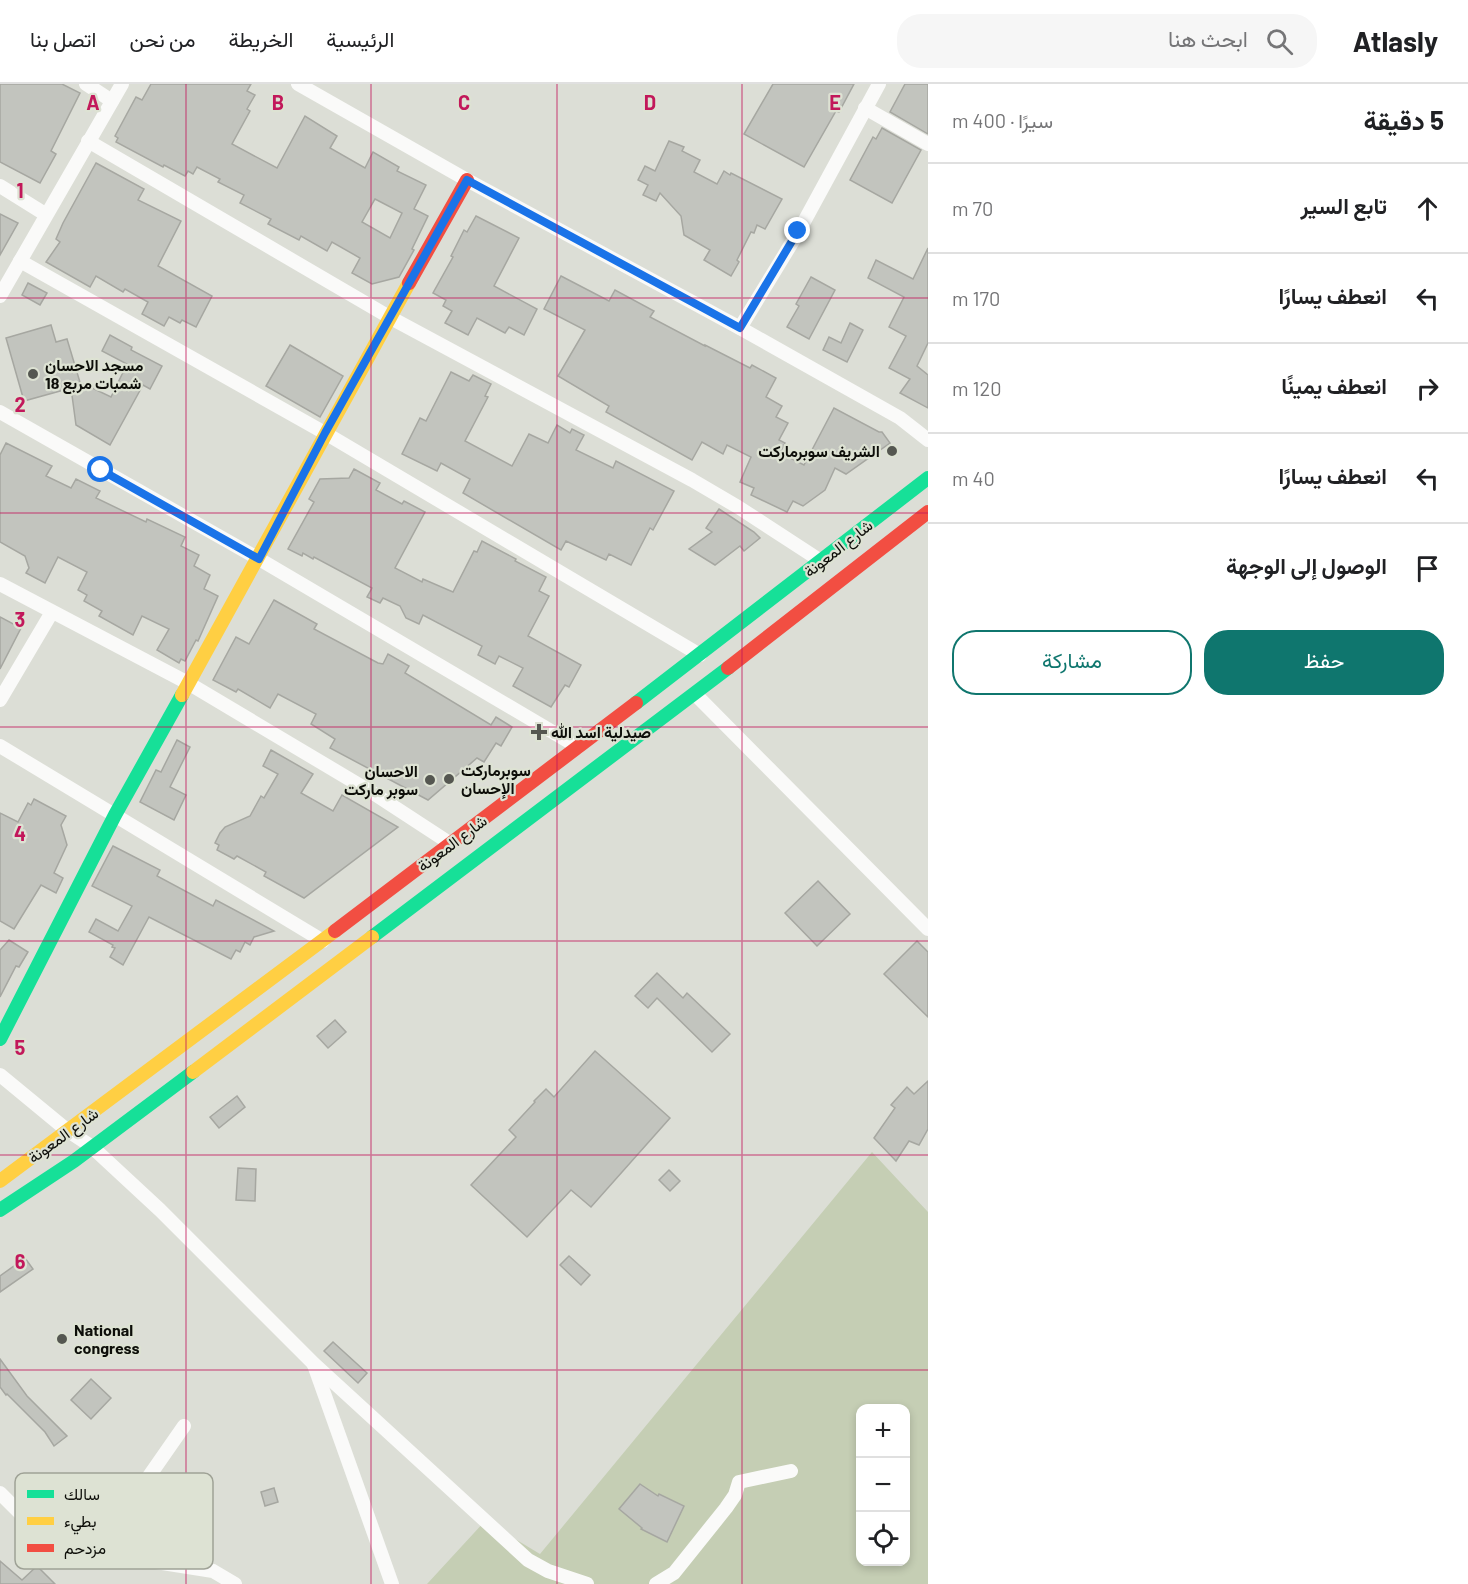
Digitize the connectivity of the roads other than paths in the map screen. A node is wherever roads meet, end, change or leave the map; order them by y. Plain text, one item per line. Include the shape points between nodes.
1 (86, 84) edge
2 (122, 84) edge
3 (298, 84) edge
4 (879, 84) edge
5 (112, 101) junction
6 (865, 108) junction
7 (88, 141) junction
8 (928, 144) edge
9 (467, 180) junction
10 (0, 186) edge
11 (45, 214) junction
12 (20, 261) junction
13 (0, 296) edge
14 (391, 318) junction
15 (740, 328) junction
16 (0, 412) edge
17 (325, 433) junction
18 (928, 440) edge
19 (928, 478) edge
20 (928, 512) edge
21 (259, 559) junction
22 (821, 561) junction
23 (0, 584) edge
24 (52, 612) junction
25 (700, 655) junction
26 (188, 683) junction
27 (695, 694) junction
28 (0, 700) edge
29 (0, 746) edge
30 (578, 747) junction
31 (114, 815) junction
32 (451, 844) junction
33 (928, 929) edge
34 (323, 941) junction
35 (0, 1040) edge
36 (0, 1075) edge
37 (68, 1131) junction
38 (91, 1146) junction
39 (0, 1181) edge
40 (0, 1210) edge
41 (314, 1364) junction
42 (184, 1426) dead end
43 (791, 1471) dead end
44 (151, 1473) edge
45 (0, 1493) edge
46 (15, 1508) edge
47 (206, 1569) edge
48 (235, 1584) edge
49 (392, 1584) edge
50 (587, 1584) edge
51 (656, 1584) edge

1 - 5 street
2 - 5 street
3 - 9 street
4 - 6 street
5 - 7 street
6 - 8 street
6 - 15 street
7 - 11 street
7 - 14 street
9 - 14 main road
9 - 15 street
10 - 11 street
11 - 12 street
12 - 13 street
12 - 17 street
14 - 17 main road
14 - 22 street via 692,480
15 - 18 street via 900,418
16 - 21 street
17 - 21 main road
17 - 25 street
19 - 22 main road, شارع المعونة
20 - 27 main road, شارع المعونة
21 - 26 main road
21 - 30 street
22 - 25 main road, شارع المعونة
23 - 24 street
24 - 26 street
24 - 28 street
25 - 30 main road, شارع المعونة
26 - 31 main road
26 - 32 street
27 - 33 street
27 - 38 main road, شارع المعونة
29 - 31 street
30 - 32 main road, شارع المعونة
31 - 34 street
31 - 35 main road
32 - 34 main road, شارع المعونة
34 - 37 main road, شارع المعونة
36 - 37 street
37 - 38 street
37 - 39 main road, شارع المعونة
38 - 40 main road, شارع المعونة via 75,1161
38 - 41 street
41 - 49 street
41 - 50 street via 528,1560
42 - 44 street
43 - 51 street via 739,1482 726,1508 674,1573
45 - 46 street
47 - 48 street

